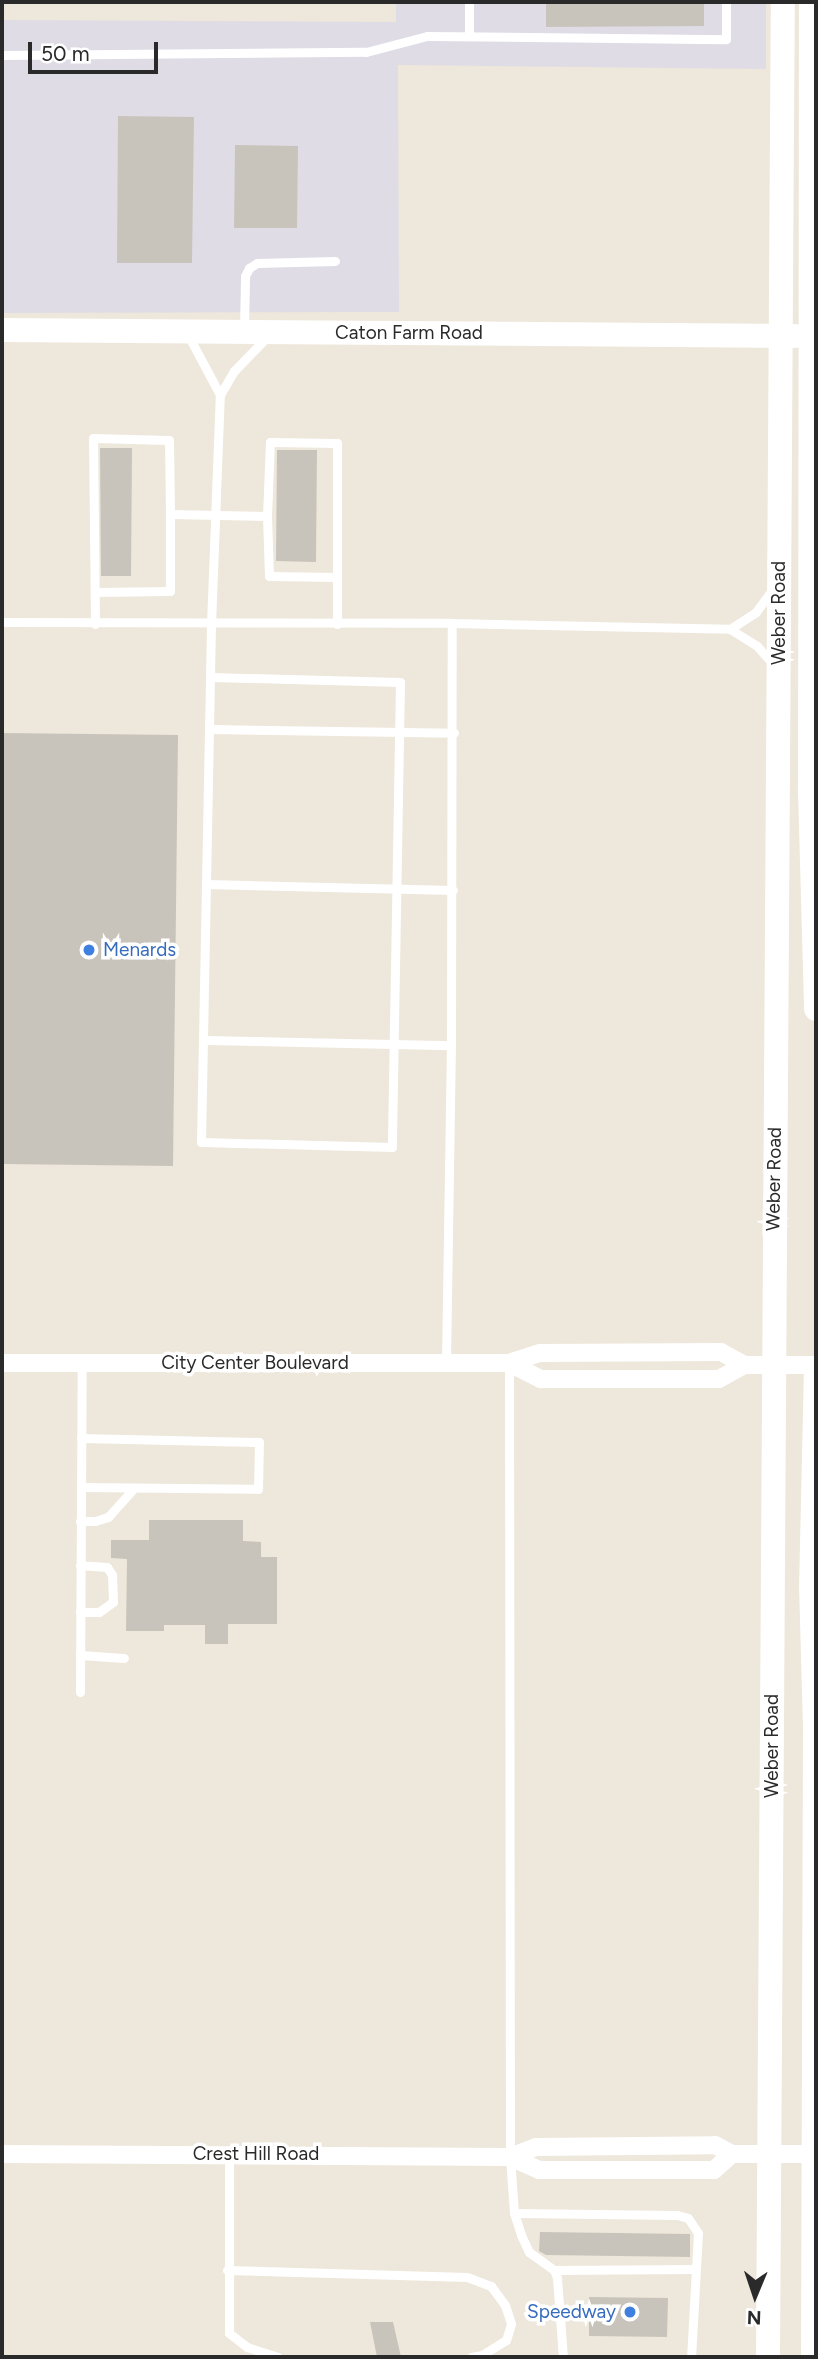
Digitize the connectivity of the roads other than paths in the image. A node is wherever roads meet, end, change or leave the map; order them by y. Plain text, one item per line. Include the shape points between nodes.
1 (469, 2) edge
2 (726, 2) edge
3 (783, 2) edge
4 (811, 2) edge
5 (469, 36) junction
6 (2, 55) edge
7 (335, 261) dead end
8 (2, 330) edge
9 (244, 330) junction
10 (186, 331) junction
11 (272, 332) junction
12 (779, 335) junction
13 (813, 336) edge
14 (220, 395) junction
15 (170, 514) junction
16 (215, 514) junction
17 (267, 516) junction
18 (337, 577) junction
19 (779, 578) junction
20 (95, 592) junction
21 (2, 622) edge
22 (452, 623) junction
23 (95, 624) junction
24 (337, 624) junction
25 (211, 625) junction
26 (730, 629) junction
27 (779, 673) junction
28 (211, 677) junction
29 (210, 729) junction
30 (399, 732) junction
31 (454, 733) junction
32 (207, 884) junction
33 (396, 888) junction
34 (453, 890) junction
35 (816, 1009) edge
36 (204, 1041) junction
37 (394, 1044) junction
38 (451, 1045) junction
39 (446, 1362) junction
40 (2, 1363) edge
41 (82, 1363) junction
42 (509, 1363) junction
43 (744, 1365) junction
44 (774, 1366) junction
45 (816, 1368) edge
46 (81, 1438) junction
47 (81, 1487) junction
48 (134, 1488) junction
49 (80, 1521) junction
50 (814, 1521) edge
51 (80, 1564) junction
52 (80, 1612) junction
53 (80, 1656) junction
54 (124, 1658) dead end
55 (80, 1692) dead end
56 (229, 2153) junction
57 (2, 2154) edge
58 (732, 2154) junction
59 (769, 2154) junction
60 (814, 2154) junction
61 (510, 2157) junction
62 (514, 2213) junction
63 (695, 2269) junction
64 (227, 2270) junction
65 (554, 2270) junction
66 (277, 2357) edge
67 (471, 2357) edge
68 (563, 2357) edge
69 (691, 2357) edge
70 (768, 2357) edge
71 (813, 2357) edge

1 - 5 lane
2 - 5 lane via 726,38
3 - 12 main road, Weber Road
4 - 13 main road, Weber Road
5 - 6 lane via 427,36 366,52
7 - 9 lane via 257,263 249,268
8 - 10 main road, Caton Farm Road
9 - 10 main road, Caton Farm Road
9 - 11 main road, Caton Farm Road
10 - 14 lane
11 - 12 main road, Caton Farm Road
11 - 14 lane via 234,371
12 - 13 main road, Caton Farm Road
12 - 19 main road, Weber Road
13 - 35 main road, Weber Road via 810,791
14 - 16 lane
15 - 16 lane
15 - 20 lane via 170,591
15 - 20 lane via 169,440 93,439
16 - 17 lane
16 - 25 lane
17 - 18 lane via 269,576
17 - 18 lane via 270,442 337,443
18 - 24 lane
19 - 26 lane via 755,612
19 - 27 main road, Weber Road
20 - 23 lane
21 - 23 lane
22 - 24 lane
22 - 26 lane
22 - 31 lane
23 - 25 lane
24 - 25 lane
25 - 28 lane
26 - 27 lane via 757,646
27 - 44 main road, Weber Road
28 - 29 lane
28 - 30 lane via 400,682
29 - 30 lane
29 - 32 lane
30 - 31 lane
30 - 33 lane
31 - 34 lane
32 - 33 lane
32 - 36 lane
33 - 34 lane
33 - 37 lane
34 - 38 lane
36 - 37 lane
36 - 37 lane via 201,1142 392,1147
37 - 38 lane
38 - 39 lane
39 - 41 street, City Center Boulevard
39 - 42 street, City Center Boulevard
40 - 41 street, City Center Boulevard
41 - 46 lane
42 - 43 street, City Center Boulevard via 540,1353 721,1352
42 - 43 street, City Center Boulevard via 541,1379 719,1379
42 - 61 lane
43 - 44 street
44 - 45 street
44 - 59 main road, Weber Road
45 - 50 main road
46 - 47 lane
46 - 48 lane via 259,1441 258,1489
47 - 48 lane
47 - 49 lane
48 - 49 lane via 108,1517
49 - 51 lane
50 - 60 main road
51 - 52 lane
51 - 52 lane via 107,1567 112,1575 113,1602 99,1612
52 - 53 lane
53 - 54 lane
53 - 55 lane
56 - 57 street, Crest Hill Road
56 - 61 street, Crest Hill Road
56 - 64 lane
58 - 59 street, Crest Hill Road
58 - 61 street, Crest Hill Road via 715,2145 550,2146
58 - 61 street, Crest Hill Road via 714,2170 539,2170
59 - 60 street, Crest Hill Road
59 - 70 main road, Weber Road
60 - 71 main road
61 - 62 lane
62 - 63 lane via 682,2216 694,2223 698,2233
62 - 65 lane via 529,2252
63 - 65 lane
63 - 69 lane
64 - 66 lane via 229,2333 247,2347
64 - 67 lane via 467,2277 491,2286 505,2305 511,2324 506,2340 482,2356
65 - 68 lane

